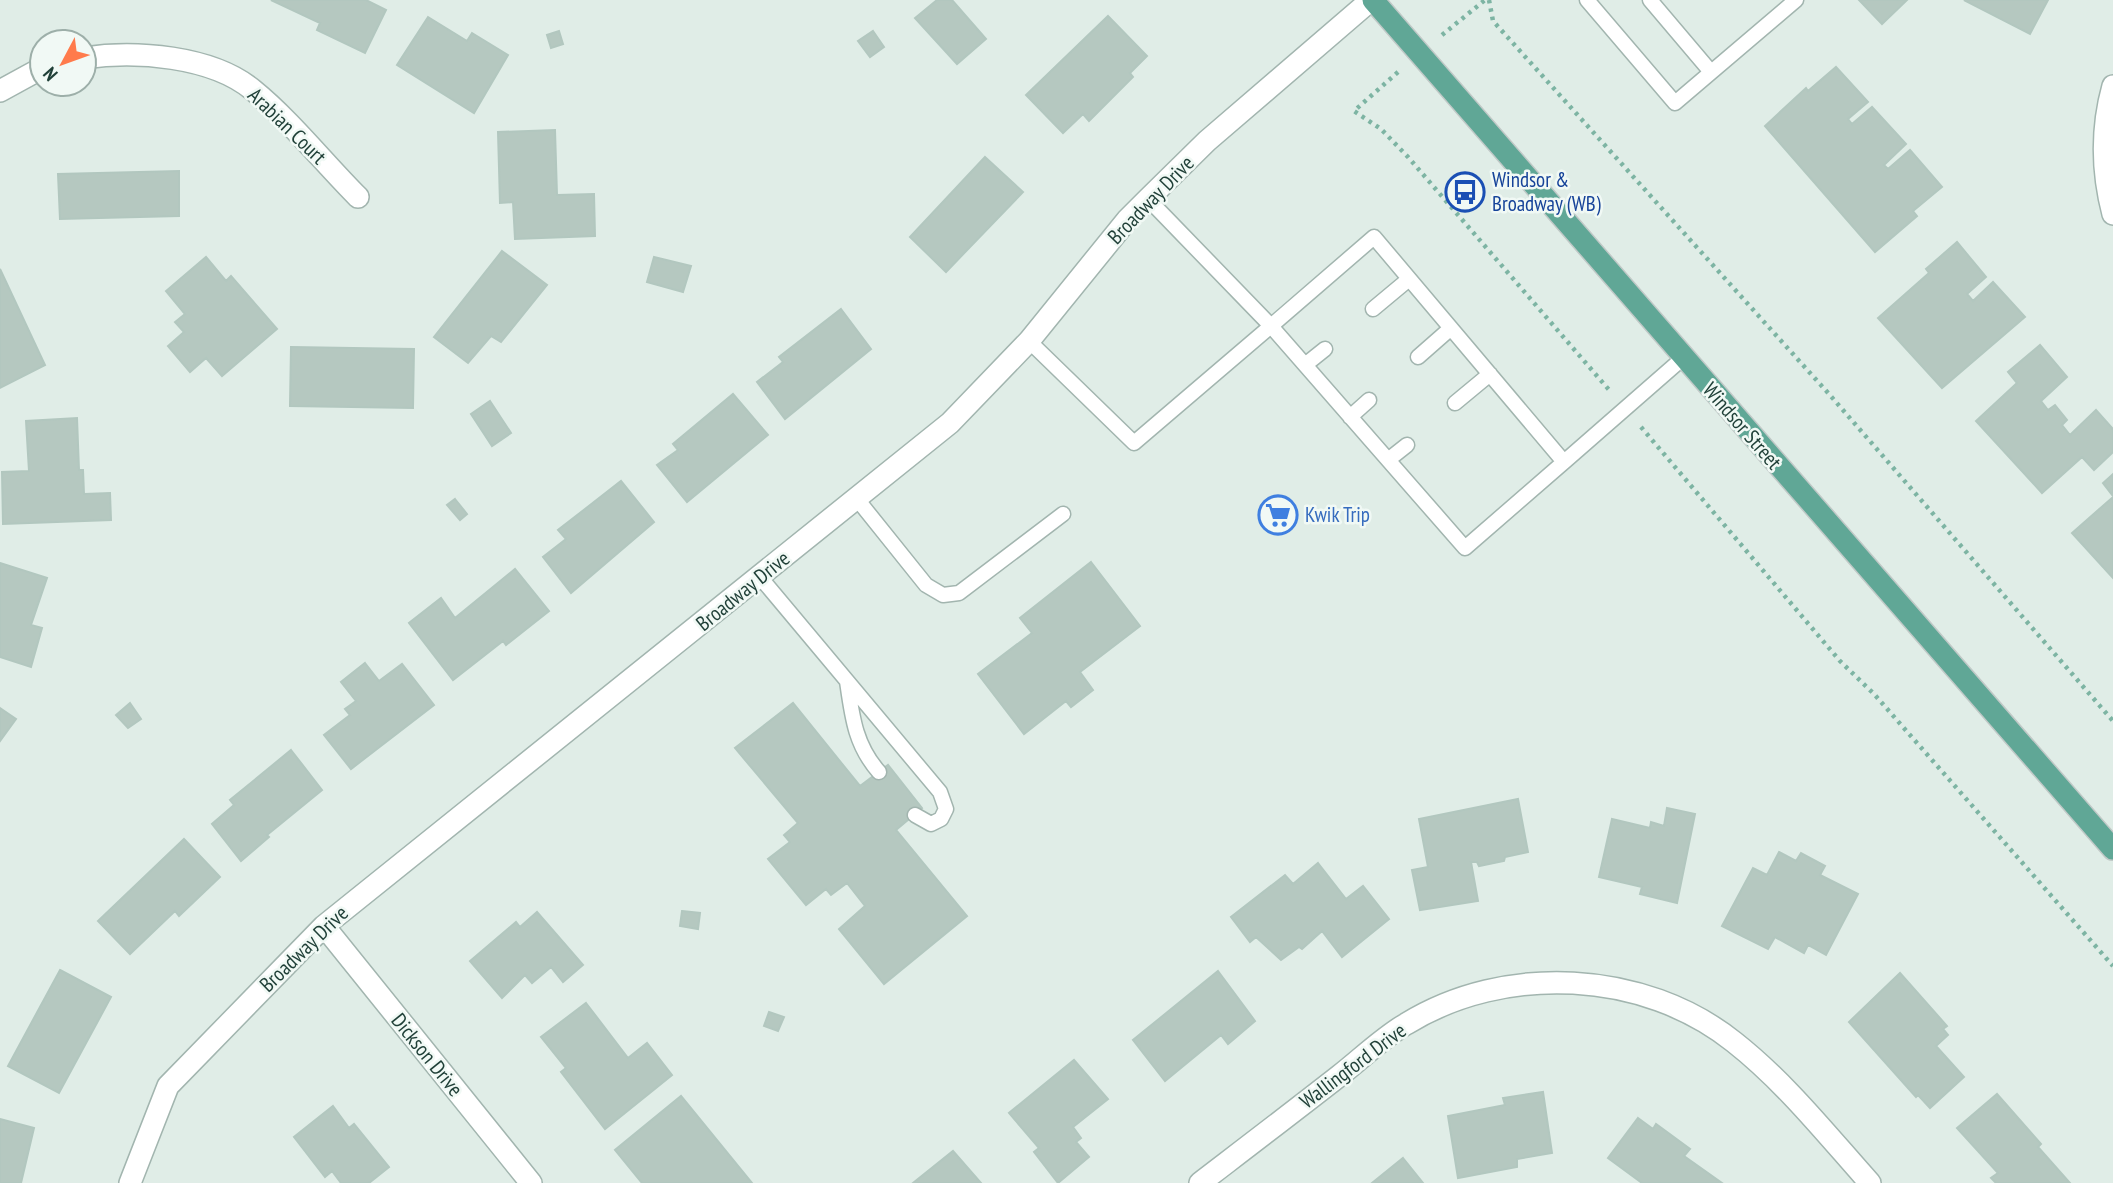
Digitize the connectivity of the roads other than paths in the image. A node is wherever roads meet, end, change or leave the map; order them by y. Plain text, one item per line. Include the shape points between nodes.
1 (1372, 0) edge
2 (1587, 0) edge
3 (1650, 0) edge
4 (1796, 0) edge
5 (98, 57) edge
6 (1711, 72) junction
7 (28, 76) edge
8 (2113, 86) edge
9 (0, 91) edge
10 (358, 197) dead end
11 (1148, 199) junction
12 (2113, 214) edge
13 (1409, 279) junction
14 (1373, 309) dead end
15 (1271, 326) junction
16 (1451, 328) junction
17 (1029, 341) junction
18 (1325, 349) dead end
19 (1418, 358) dead end
20 (1683, 358) junction
21 (1305, 366) junction
22 (1490, 373) junction
23 (1369, 400) dead end
24 (1455, 403) dead end
25 (1350, 416) junction
26 (1407, 444) dead end
27 (1388, 460) junction
28 (1564, 462) junction
29 (857, 499) junction
30 (1063, 514) dead end
31 (760, 577) junction
32 (847, 679) junction
33 (879, 772) dead end
34 (915, 815) dead end
35 (2113, 849) edge
36 (324, 926) junction
37 (130, 1183) edge
38 (531, 1183) edge
39 (1200, 1183) edge
40 (1870, 1183) edge

1 - 11 street, Broadway Drive via 1207,141
1 - 20 main road, Windsor Street
2 - 6 lane via 1675,103
3 - 6 lane
4 - 6 lane
5 - 10 street, Arabian Court via 154,55 199,62 252,88
7 - 9 street
8 - 12 street via 2104,142 2105,183
11 - 15 lane
11 - 17 street, Broadway Drive
13 - 14 lane
13 - 15 lane via 1374,237
13 - 16 lane
15 - 17 lane via 1133,443
15 - 21 lane
16 - 19 lane
16 - 22 lane
17 - 29 street, Broadway Drive via 950,423
18 - 21 lane
20 - 28 lane
20 - 35 main road, Windsor Street
21 - 25 lane
22 - 24 lane
22 - 28 lane
23 - 25 lane
25 - 27 lane
26 - 27 lane
27 - 28 lane via 1465,548
29 - 30 lane via 926,584 943,595 959,593
29 - 31 street, Broadway Drive
31 - 32 lane
31 - 36 street, Broadway Drive
32 - 33 lane via 855,735
32 - 34 lane via 940,792 946,809 941,819 931,824
36 - 37 street, Broadway Drive via 168,1086
36 - 38 street, Dickson Drive
39 - 40 street, Wallingford Drive via 1406,1024 1450,1003 1508,987 1582,982 1640,992 1683,1008 1734,1041

